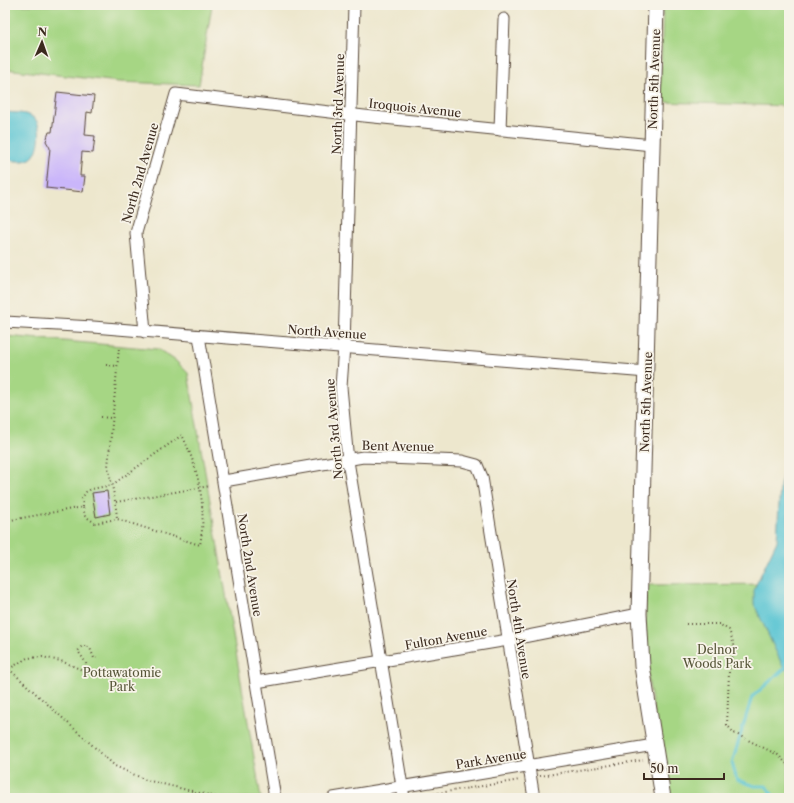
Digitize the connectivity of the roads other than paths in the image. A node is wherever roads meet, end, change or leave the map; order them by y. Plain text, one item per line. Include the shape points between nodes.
1 (354, 5) edge
2 (656, 5) edge
3 (504, 19) dead end
4 (176, 94) joint
5 (352, 114) junction
6 (500, 130) junction
7 (652, 145) junction
8 (5, 322) edge
9 (144, 332) junction
10 (199, 336) junction
11 (344, 346) junction
12 (647, 372) junction
13 (348, 461) junction
14 (477, 466) joint
15 (224, 481) junction
16 (639, 614) junction
17 (508, 640) junction
18 (382, 662) junction
19 (256, 682) junction
20 (654, 745) junction
21 (528, 766) junction
22 (402, 787) junction
23 (275, 798) edge
24 (333, 798) edge
25 (404, 798) edge
26 (534, 798) edge
27 (663, 798) edge

1 - 5 street, North 3rd Avenue
2 - 7 main road, North 5th Avenue
3 - 6 street
4 - 5 street, Iroquois Avenue
4 - 9 street, North 2nd Avenue via 136,233
5 - 6 street, Iroquois Avenue
5 - 11 street, North 3rd Avenue
6 - 7 street, Iroquois Avenue
7 - 12 main road, North 5th Avenue
8 - 9 street, North Avenue
9 - 10 street, North Avenue
10 - 11 street, North Avenue
10 - 15 street, North 2nd Avenue
11 - 12 street, North Avenue
11 - 13 street, North 3rd Avenue via 341,387
12 - 16 main road, North 5th Avenue
13 - 14 street, Bent Avenue via 363,457 462,461
13 - 15 street, Bent Avenue
13 - 18 street, North 3rd Avenue
14 - 17 street, North 4th Avenue via 482,477
15 - 19 street, North 2nd Avenue
16 - 17 street, Fulton Avenue
16 - 20 main road, North 5th Avenue via 642,666
17 - 18 street, Fulton Avenue
17 - 21 street, North 4th Avenue
18 - 19 street, Fulton Avenue
18 - 22 street, North 3rd Avenue
19 - 23 street, North 2nd Avenue
20 - 21 street, Park Avenue
20 - 27 main road, North 5th Avenue
21 - 22 street, Park Avenue
21 - 26 street, North 4th Avenue
22 - 24 street, Park Avenue
22 - 25 street, North 3rd Avenue

